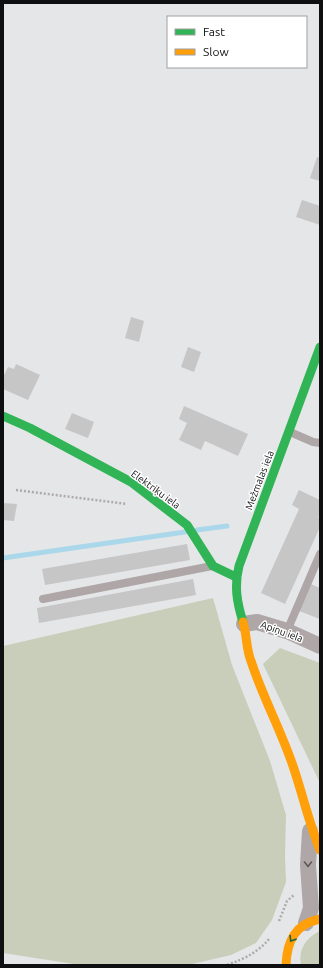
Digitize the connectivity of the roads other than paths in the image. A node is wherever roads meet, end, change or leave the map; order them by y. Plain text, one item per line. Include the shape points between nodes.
1 (320, 347) edge
2 (3, 416) edge
3 (289, 432) junction
4 (320, 443) edge
5 (320, 554) edge
6 (213, 566) junction
7 (236, 578) junction
8 (44, 599) dead end
9 (244, 624) junction
10 (287, 631) junction
11 (320, 646) edge
12 (310, 825) junction
13 (320, 850) edge
14 (313, 921) edge
15 (284, 961) edge

1 - 3 street, Mežmalas iela
2 - 6 street, Elektriķu iela via 131,482 187,525
3 - 4 lane
3 - 7 street, Mežmalas iela
5 - 10 lane
6 - 7 street
6 - 8 lane
7 - 9 street, Mežmalas iela via 237,603
9 - 10 street, Apiņu iela via 257,622
9 - 12 street, Mežmalas iela via 250,659 294,769
10 - 11 street, Apiņu iela
12 - 13 street, Mežmalas iela
12 -> 14 street via 308,865
14 -> 15 street via 294,935

